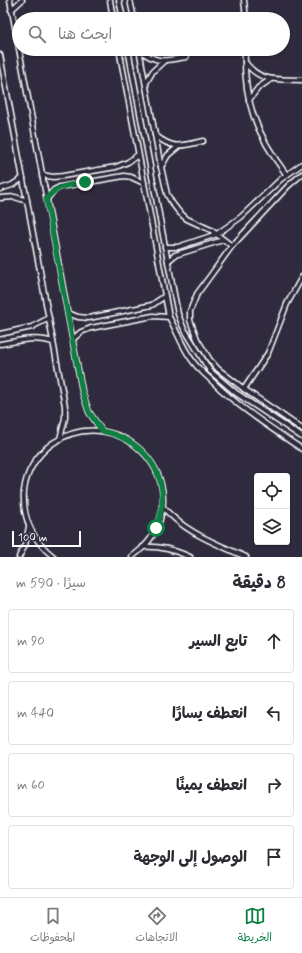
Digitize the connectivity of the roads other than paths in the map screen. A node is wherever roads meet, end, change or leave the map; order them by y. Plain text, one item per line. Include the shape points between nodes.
1 (10, 0) edge
2 (22, 0) edge
3 (110, 0) edge
4 (119, 0) edge
5 (130, 0) edge
6 (244, 0) edge
7 (11, 10) junction
8 (112, 12) edge
9 (122, 12) edge
10 (133, 12) edge
11 (245, 12) edge
12 (12, 15) edge
13 (0, 55) edge
14 (20, 56) edge
15 (120, 56) edge
16 (129, 56) edge
17 (140, 56) edge
18 (149, 56) edge
19 (245, 56) edge
20 (186, 57) dead end
21 (164, 61) junction
22 (245, 62) junction
23 (272, 79) junction
24 (302, 80) edge
25 (146, 83) junction
26 (249, 100) junction
27 (140, 114) junction
28 (131, 115) junction
29 (144, 135) junction
30 (155, 135) junction
31 (135, 137) junction
32 (203, 141) dead end
33 (179, 146) junction
34 (138, 155) junction
35 (302, 164) edge
36 (161, 167) junction
37 (290, 171) junction
38 (286, 174) junction
39 (302, 174) edge
40 (42, 176) junction
41 (23, 178) junction
42 (296, 178) junction
43 (144, 183) junction
44 (0, 188) edge
45 (0, 198) edge
46 (46, 199) junction
47 (27, 201) junction
48 (217, 234) junction
49 (223, 240) junction
50 (232, 246) junction
51 (165, 247) junction
52 (168, 261) junction
53 (302, 277) edge
54 (165, 296) junction
55 (68, 312) junction
56 (169, 317) junction
57 (49, 318) junction
58 (0, 334) edge
59 (73, 339) junction
60 (54, 342) junction
61 (0, 344) edge
62 (244, 389) junction
63 (302, 429) edge
64 (102, 431) junction
65 (302, 437) edge
66 (60, 438) junction
67 (302, 449) edge
68 (162, 506) junction
69 (29, 526) junction
70 (143, 547) junction
71 (19, 557) edge
72 (54, 557) edge
73 (132, 557) edge
74 (190, 557) edge
75 (246, 557) edge

1 - 7 street
2 - 7 street
3 - 8 street
4 - 9 street
5 - 10 street
6 - 11 street
7 - 12 street
13 - 41 street
14 - 40 street
15 - 28 street
16 - 27 street
17 - 25 street
18 - 21 street
19 - 22 street
20 - 21 street
21 - 25 street via 153,71
22 - 23 street via 256,74
22 - 26 street
23 - 24 street
23 - 26 street via 258,88
25 - 30 street
26 - 38 street via 263,139
27 - 28 street via 138,117
27 - 29 street
28 - 31 street
29 - 31 street via 138,133
29 - 51 street
30 - 33 street via 166,143
30 - 36 street
31 - 34 street
32 - 33 street
33 - 36 street via 168,155
34 - 40 street via 116,167 64,176
34 - 43 street
35 - 37 street
36 - 48 street via 168,194 179,212 187,219
37 - 38 street
37 - 42 street
38 - 48 street via 241,217
39 - 42 street
40 - 46 street
41 - 44 street via 12,185
41 - 47 street
42 - 50 street
43 - 46 street via 131,177 117,176 60,187
43 - 54 street
45 - 47 street via 15,197
46 - 55 street
47 - 57 street
48 - 49 street
48 - 51 street via 178,247
49 - 50 street
49 - 52 street via 175,255
50 - 62 street via 197,294 190,311 190,320 197,340 210,360
51 - 52 street
52 - 65 street via 178,314 210,371 236,393
53 - 62 street via 287,304 268,353
54 - 55 street via 152,305 89,318 78,317
54 - 56 street
55 - 59 street
56 - 59 street via 153,316 91,328
56 - 67 street via 182,345 206,376 247,411
57 - 58 street via 32,327
57 - 60 street
59 - 64 street via 85,402
60 - 61 street via 34,339
60 - 66 street via 65,406
62 - 63 street
64 - 66 street via 80,431
64 - 68 street via 127,439 147,456 160,480
66 - 69 street via 39,455 27,477 23,502
68 - 70 street via 156,528
68 - 75 street via 190,530
69 - 71 street via 25,545
69 - 72 street via 40,544
70 - 73 street
70 - 74 street via 166,548

